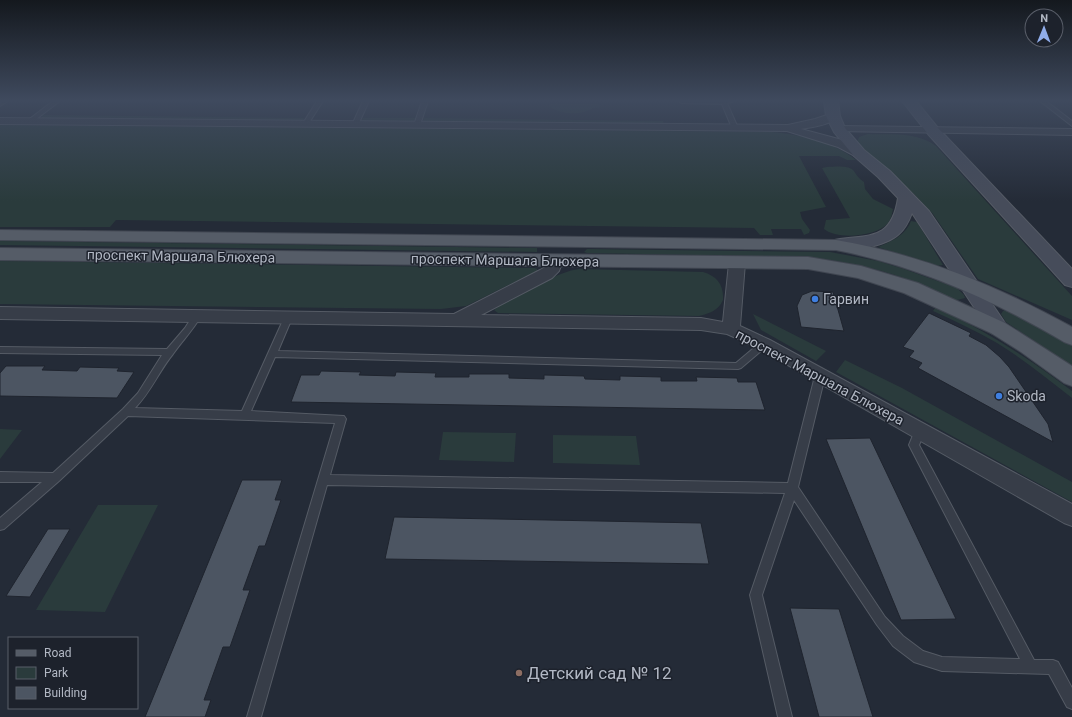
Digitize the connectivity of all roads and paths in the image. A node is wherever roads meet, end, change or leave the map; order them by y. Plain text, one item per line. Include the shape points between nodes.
1 (810, 134) edge
2 (848, 134) edge
3 (936, 134) edge
4 (860, 153) junction
5 (906, 196) junction
6 (0, 235) edge
7 (555, 241) junction
8 (836, 245) junction
9 (0, 254) edge
10 (555, 260) junction
11 (737, 263) junction
12 (1072, 281) edge
13 (971, 285) junction
14 (0, 313) edge
15 (197, 316) junction
16 (288, 318) junction
17 (456, 320) junction
18 (731, 328) junction
19 (998, 328) junction
20 (1072, 337) edge
21 (764, 344) junction
22 (0, 350) edge
23 (169, 352) junction
24 (272, 354) junction
25 (820, 376) junction
26 (1072, 377) edge
27 (126, 412) junction
28 (245, 415) junction
29 (920, 431) junction
30 (0, 477) edge
31 (55, 478) junction
32 (324, 480) junction
33 (792, 488) junction
34 (1072, 516) edge
35 (0, 526) edge
36 (1031, 667) junction
37 (1072, 702) edge
38 (254, 717) edge
39 (785, 717) edge

1 - 4 street
2 - 4 street
3 - 12 street
4 - 5 street
5 - 8 street via 906,210 893,231 860,244
5 - 13 street via 923,215
6 - 7 main road, проспект Маршала Блюхера
7 - 8 main road, проспект Маршала Блюхера
7 - 10 main road
8 - 13 main road, проспект Маршала Блюхера via 885,254
9 - 10 main road, проспект Маршала Блюхера
10 - 11 main road, проспект Маршала Блюхера
10 - 17 street via 554,268 546,274
11 - 18 street
11 - 19 main road, проспект Маршала Блюхера via 808,263 862,272 911,288
13 - 19 street
13 - 20 main road, проспект Маршала Блюхера
14 - 15 street, проспект Маршала Блюхера
15 - 16 street, проспект Маршала Блюхера
15 - 23 lane
16 - 17 street, проспект Маршала Блюхера
16 - 24 lane
17 - 18 street, проспект Маршала Блюхера via 701,324
18 - 21 street, проспект Маршала Блюхера
19 - 26 main road, проспект Маршала Блюхера
21 - 24 lane via 738,366
21 - 25 street, проспект Маршала Блюхера
22 - 23 lane
23 - 27 lane via 141,396
24 - 28 lane
25 - 29 street, проспект Маршала Блюхера
25 - 33 lane
27 - 28 lane
27 - 31 lane
28 - 32 lane via 341,419
29 - 34 street, проспект Маршала Блюхера
29 - 36 lane via 914,445
30 - 31 lane
31 - 35 lane
32 - 33 lane
32 - 38 lane
33 - 36 lane via 881,621 898,641 918,657 942,664
33 - 39 lane via 756,595
36 - 37 lane via 1053,667

